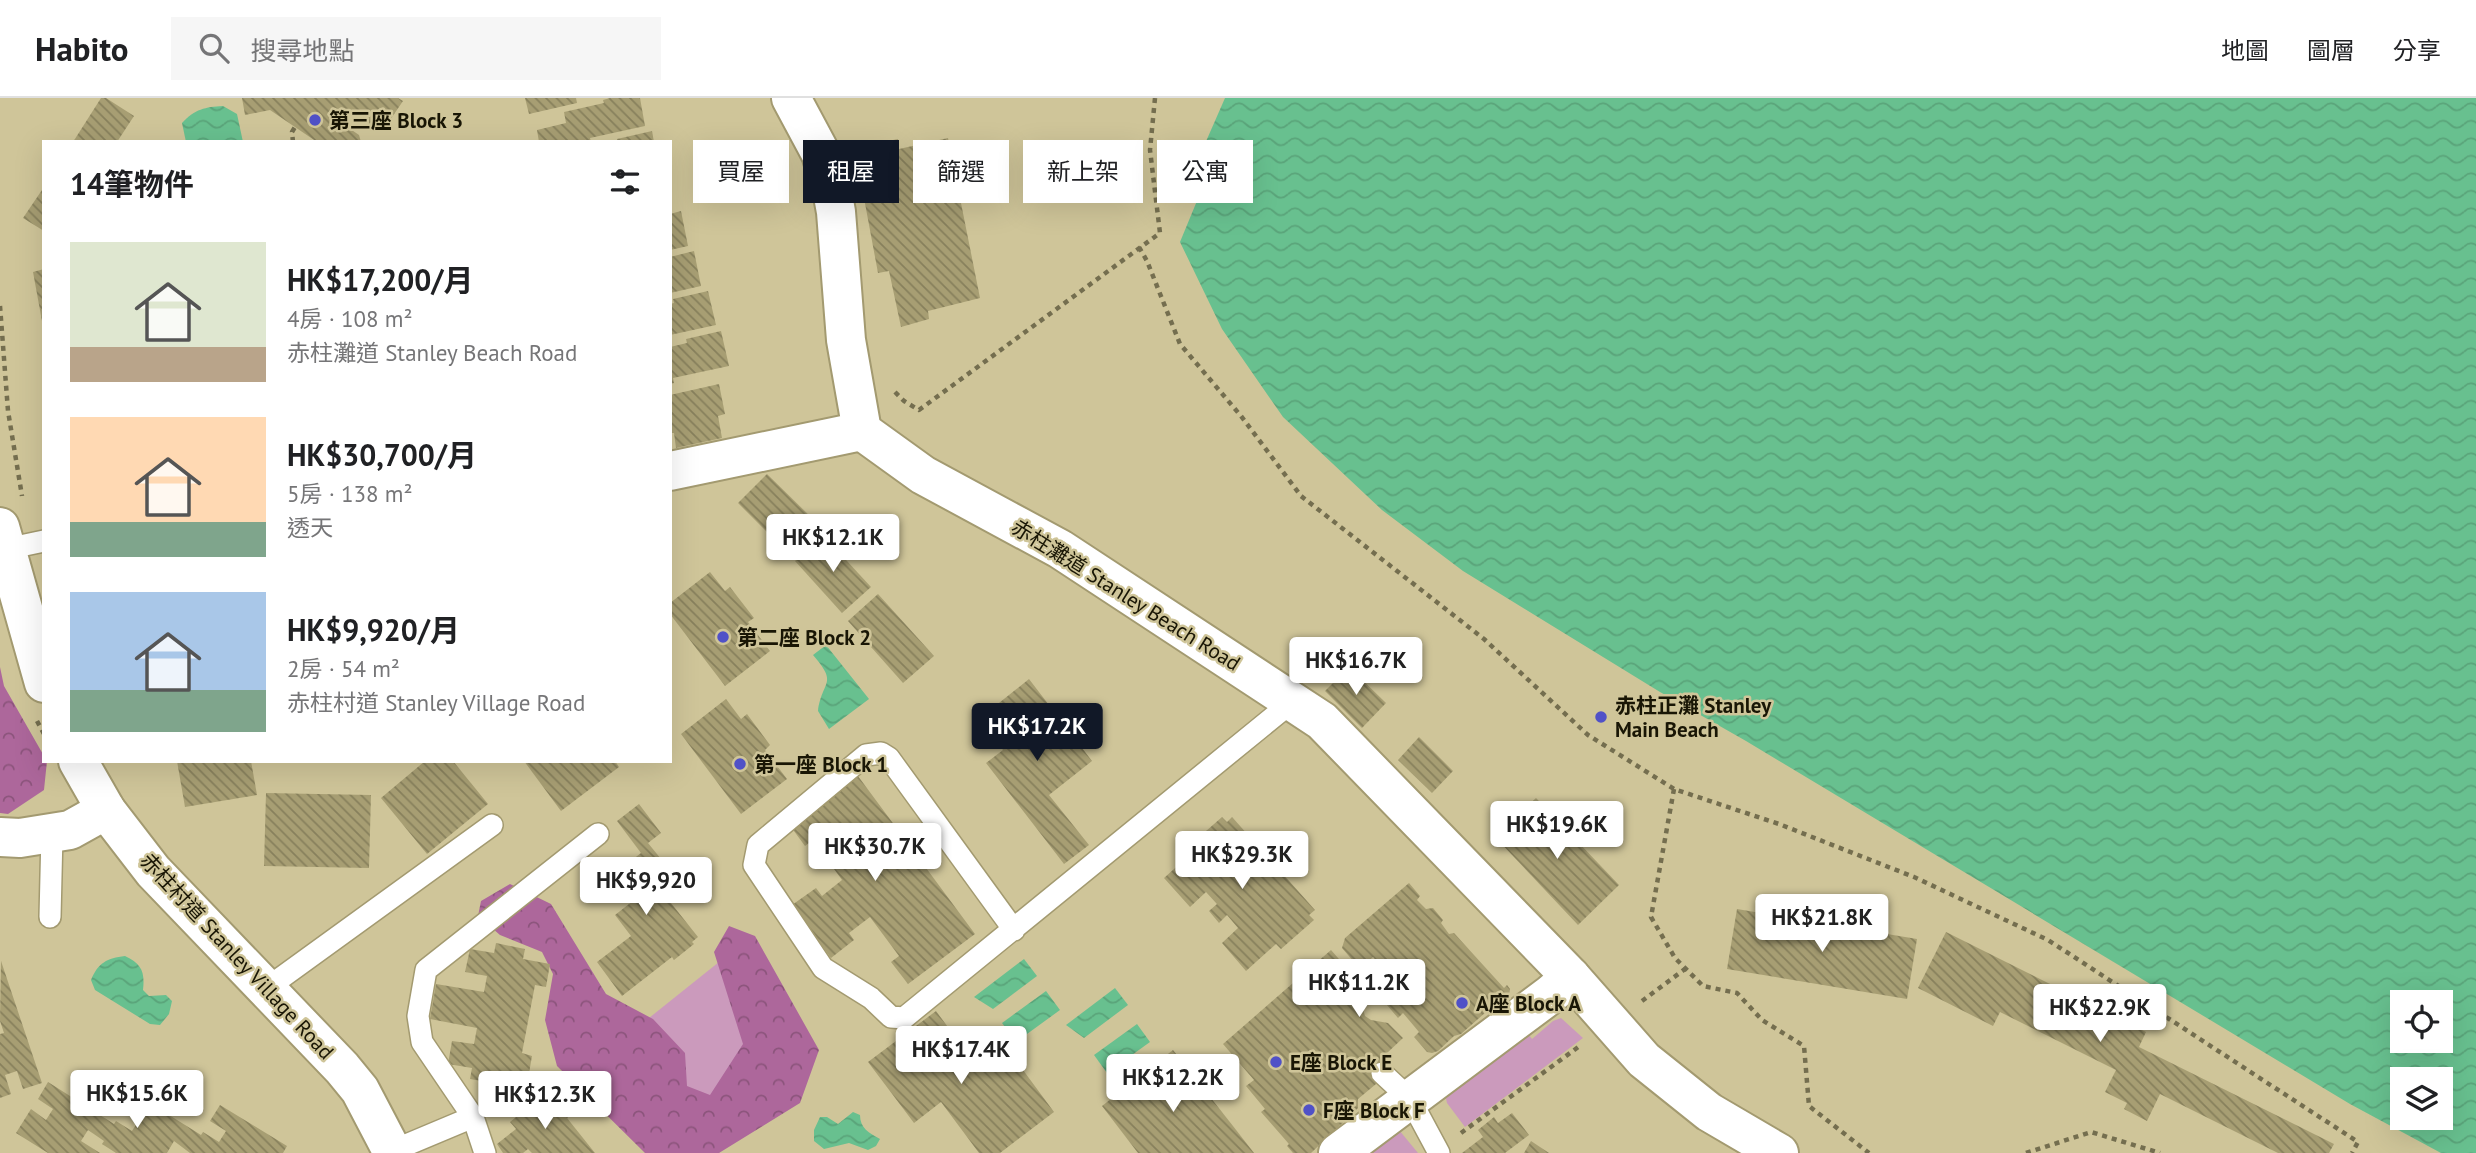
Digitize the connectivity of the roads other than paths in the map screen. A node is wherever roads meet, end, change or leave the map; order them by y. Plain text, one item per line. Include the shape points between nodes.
1 (791, 98) edge
2 (862, 431) junction
3 (672, 471) edge
4 (20, 540) edge
5 (42, 670) edge
6 (1293, 701) junction
7 (79, 763) edge
8 (106, 810) junction
9 (492, 825) dead end
10 (52, 834) junction
11 (598, 834) dead end
12 (0, 837) edge
13 (50, 917) dead end
14 (1014, 930) junction
15 (1571, 977) junction
16 (267, 988) junction
17 (1382, 1073) dead end
18 (1410, 1099) junction
19 (473, 1117) junction
20 (392, 1152) edge
21 (1438, 1152) edge
22 (485, 1153) edge
23 (1338, 1153) edge
24 (1779, 1153) edge

1 - 2 street via 821,154 832,190 846,340
2 - 3 street
2 - 6 street, 赤柱灘道 Stanley Beach Road via 923,475 1060,549
4 - 5 street
6 - 14 lane
6 - 15 street, 赤柱灘道 Stanley Beach Road via 1322,721
7 - 8 street, 赤柱村道 Stanley Village Road
8 - 10 street via 70,830
8 - 16 street, 赤柱村道 Stanley Village Road via 159,878
9 - 16 lane
10 - 12 street
10 - 13 lane
11 - 19 lane via 426,970 418,1016 422,1042
14 - 14 lane via 910,784 881,753 866,755 758,845 754,865 823,968 871,998 891,1017 904,1018
15 - 18 street
15 - 24 street, 赤柱灘道 Stanley Beach Road via 1644,1060 1709,1112
16 - 20 street, 赤柱村道 Stanley Village Road via 354,1083
17 - 18 lane
18 - 21 lane
18 - 23 street
19 - 20 lane
19 - 22 lane

